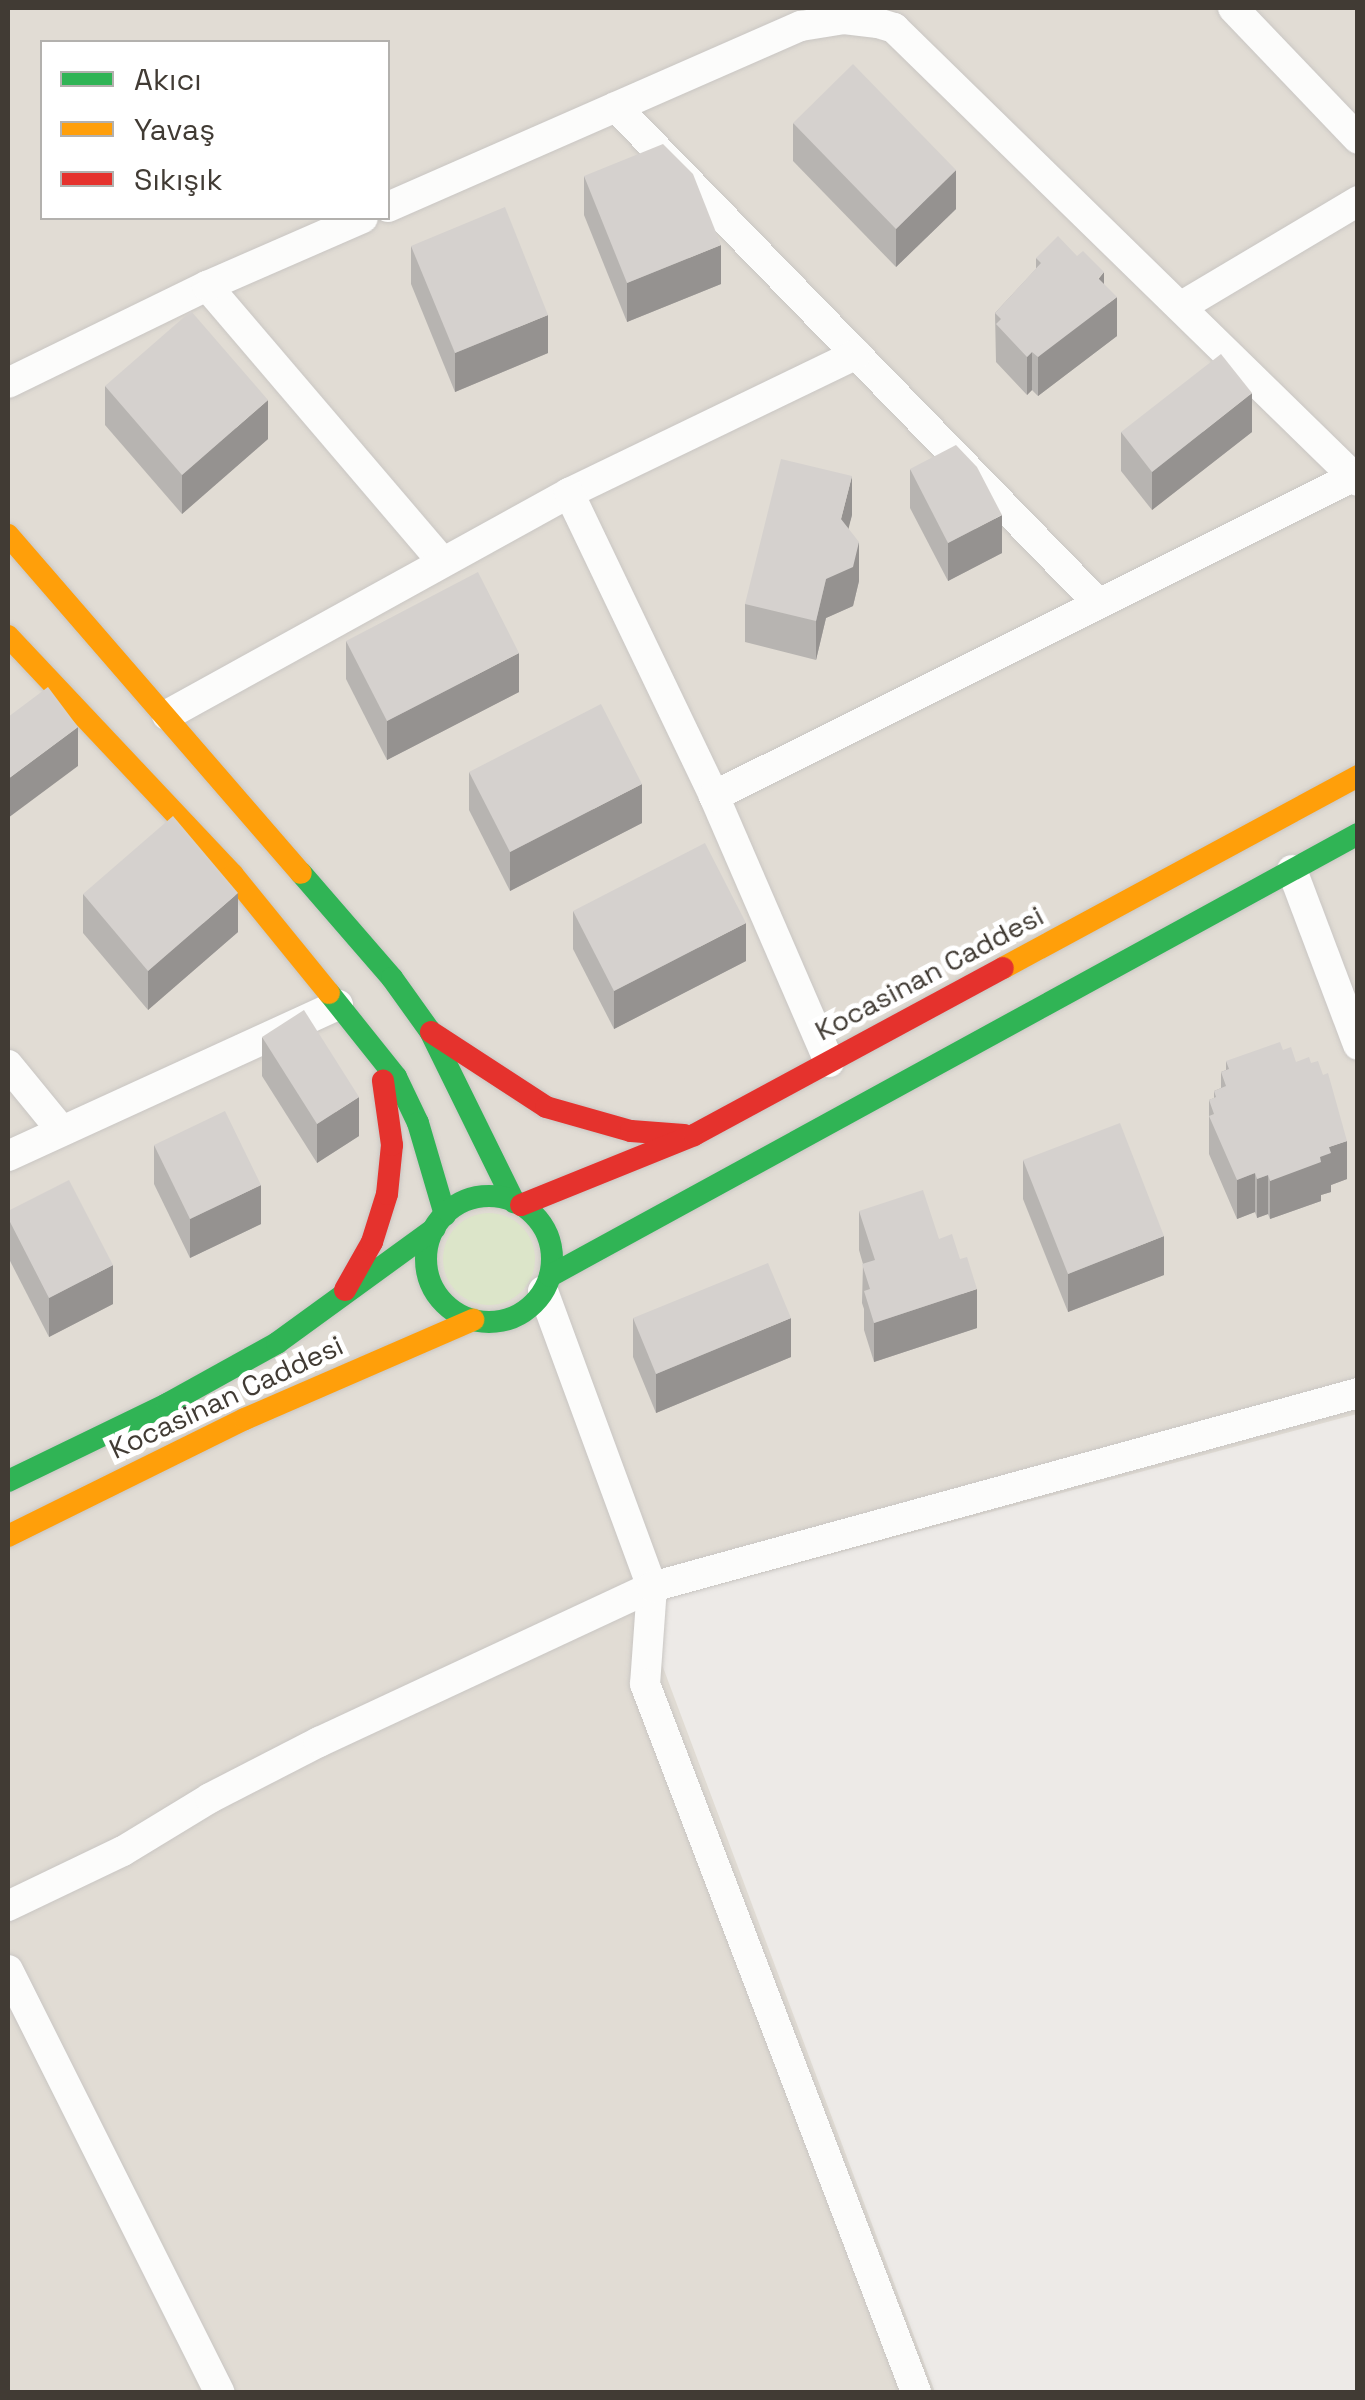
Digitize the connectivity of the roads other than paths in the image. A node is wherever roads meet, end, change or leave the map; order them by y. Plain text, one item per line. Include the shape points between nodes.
1 (1232, 8) edge
2 (616, 107) junction
3 (1358, 139) edge
4 (1358, 201) edge
5 (390, 206) edge
6 (359, 220) edge
7 (207, 286) junction
8 (1182, 306) junction
9 (856, 354) junction
10 (8, 382) edge
11 (1355, 479) edge
12 (568, 493) junction
13 (8, 535) edge
14 (441, 560) junction
15 (1097, 602) junction
16 (8, 636) edge
17 (167, 715) junction
18 (1358, 776) edge
19 (714, 796) junction
20 (1358, 834) edge
21 (1292, 870) junction
22 (338, 1005) junction
23 (430, 1032) junction
24 (1358, 1044) edge
25 (372, 1047) junction
26 (829, 1062) junction
27 (8, 1065) edge
28 (62, 1131) junction
29 (694, 1134) junction
30 (8, 1156) edge
31 (517, 1203) junction
32 (440, 1221) junction
33 (546, 1284) junction
34 (331, 1307) junction
35 (473, 1320) junction
36 (1358, 1393) edge
37 (9, 1478) edge
38 (8, 1536) edge
39 (652, 1587) junction
40 (8, 1906) edge
41 (8, 1970) edge
42 (219, 2392) edge
43 (916, 2392) edge

1 - 3 street
2 - 5 street
2 - 8 street via 801,26 844,18 894,28
2 - 9 street
4 - 8 street
6 - 7 street
7 - 10 street
7 - 14 street
8 - 11 street
9 - 12 street
9 - 15 street
11 - 15 street
12 - 14 street
12 - 19 street
13 - 17 main road
14 - 17 street
15 - 19 street
16 - 22 main road via 232,876
17 - 23 main road via 392,978
18 - 26 main road, Kocasinan Caddesi
19 - 26 street
20 - 21 main road
21 - 24 street
21 - 33 main road
22 - 25 main road
22 - 28 street
23 - 29 main road via 546,1107 631,1132
23 - 31 main road
25 - 32 main road via 413,1111
25 - 34 main road via 389,1112 387,1194 361,1265
26 - 29 main road, Kocasinan Caddesi
27 - 28 street
28 - 30 street
29 - 31 main road, Kocasinan Caddesi
31 - 32 main road via 473,1198
31 - 33 main road via 544,1228 552,1260
32 - 34 main road, Kocasinan Caddesi
32 - 35 main road via 428,1243 428,1275 444,1304
33 - 35 main road via 533,1304 505,1320
33 - 39 street
34 - 37 main road, Kocasinan Caddesi via 222,1375
35 - 38 main road, Kocasinan Caddesi via 245,1419
36 - 39 street
39 - 40 street via 318,1742 123,1851
39 - 43 street via 645,1684
41 - 42 street

